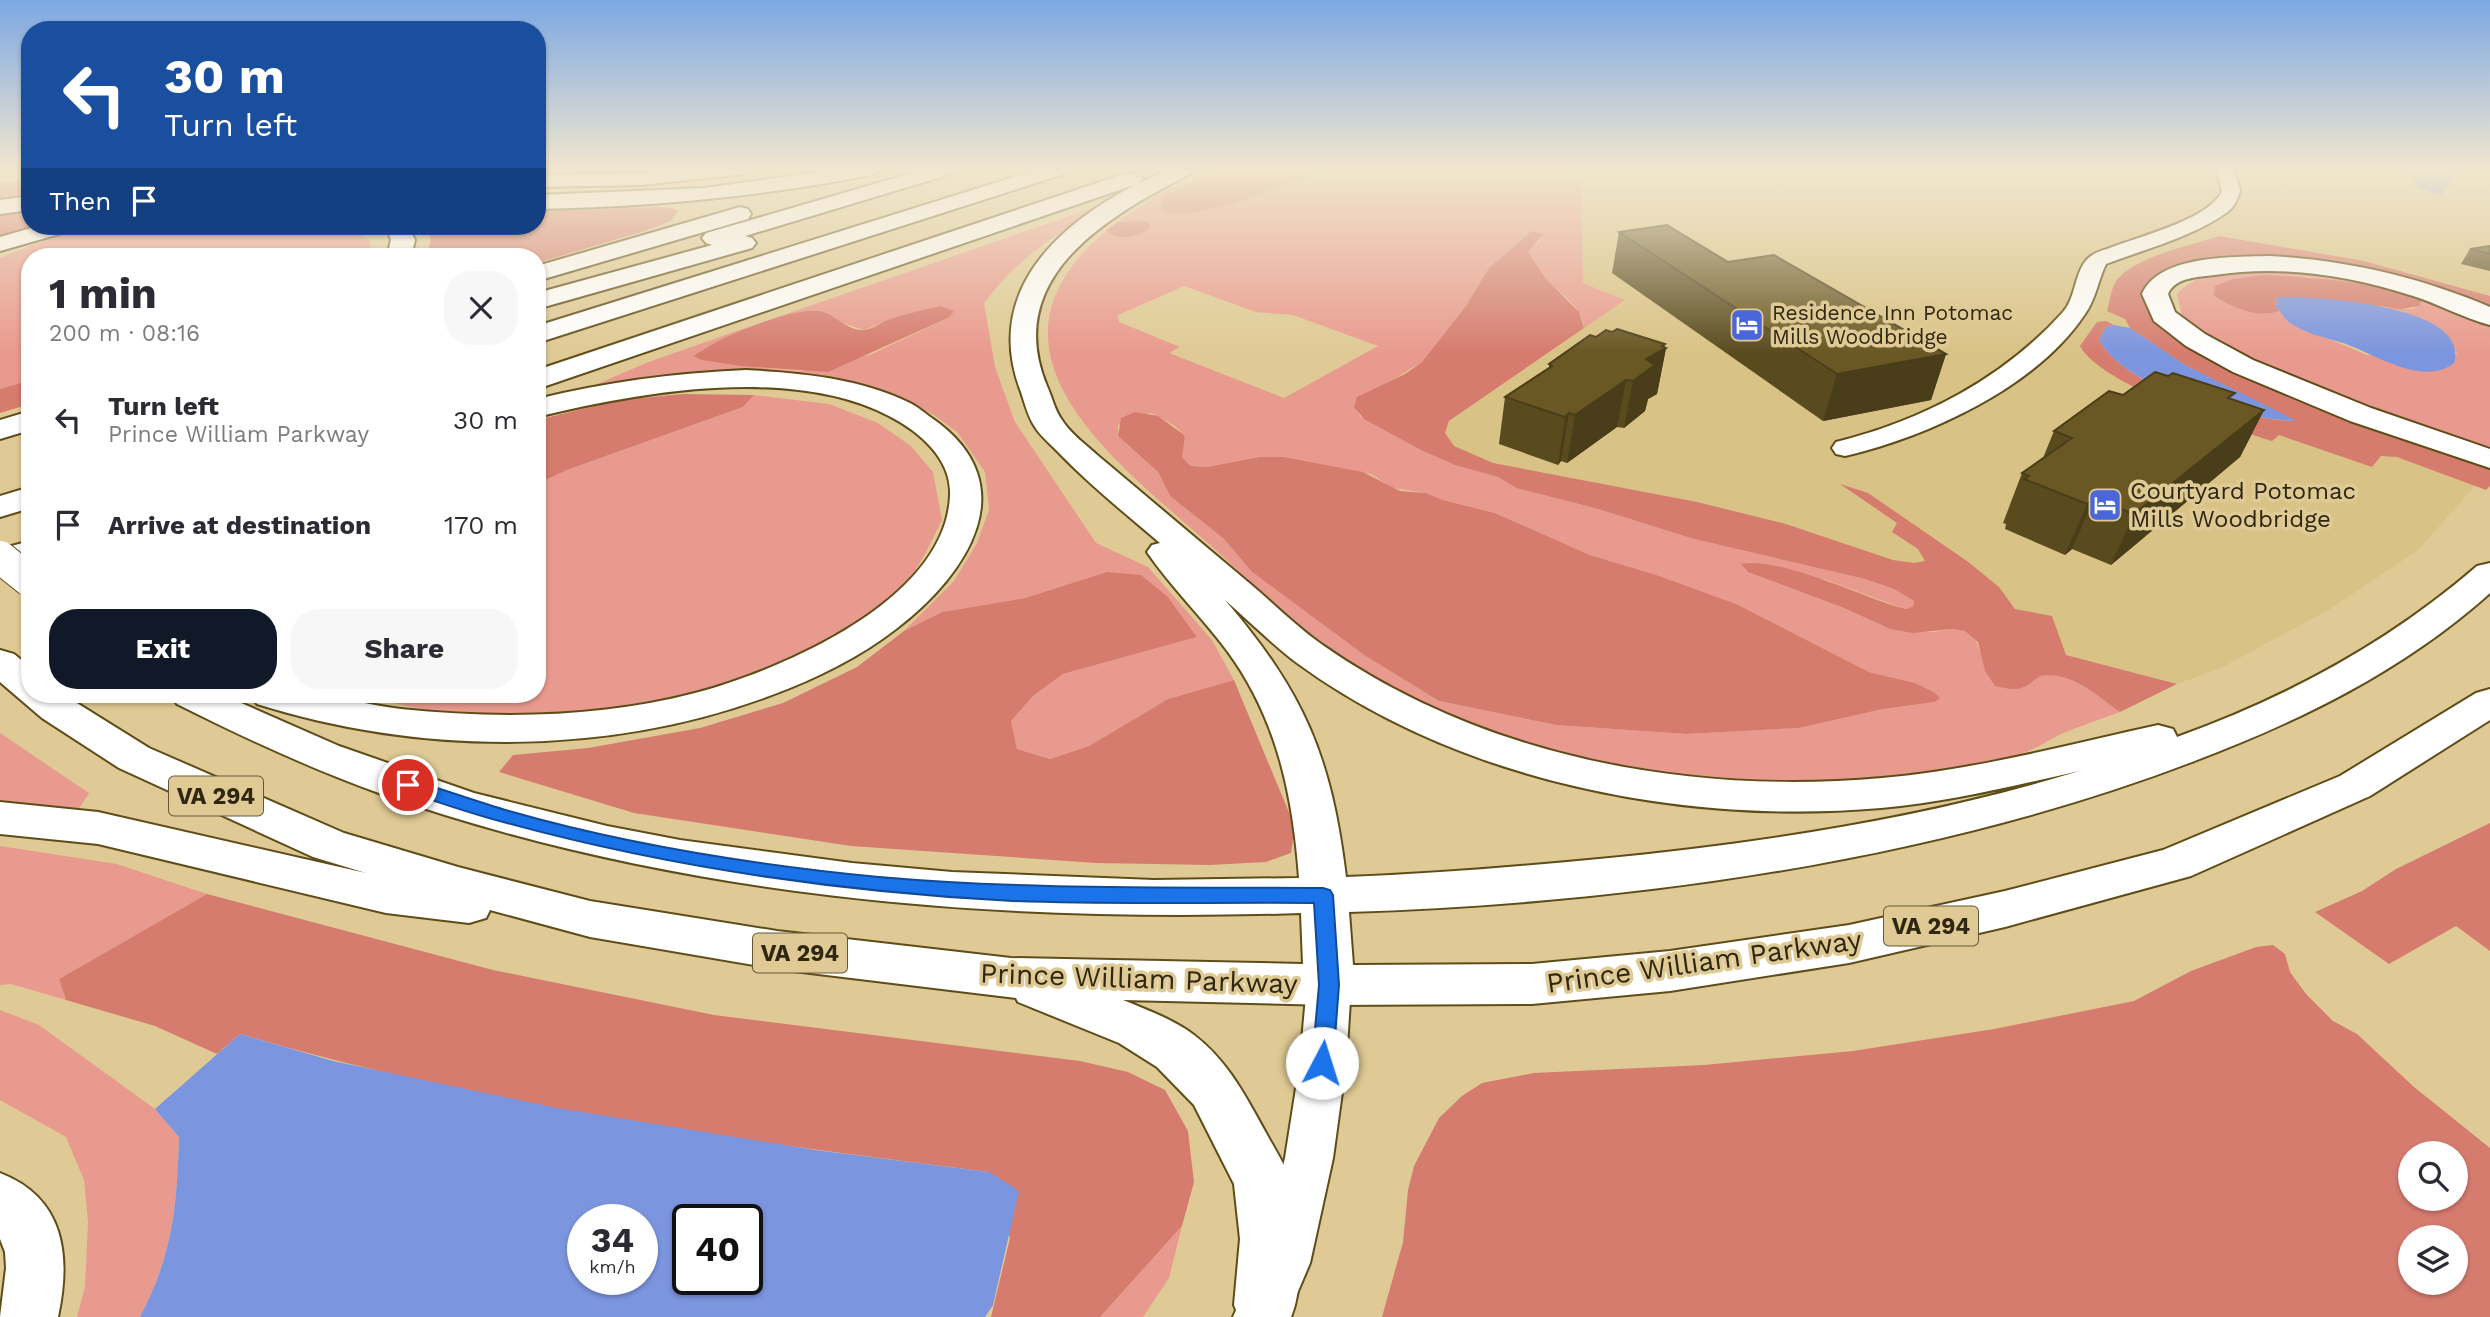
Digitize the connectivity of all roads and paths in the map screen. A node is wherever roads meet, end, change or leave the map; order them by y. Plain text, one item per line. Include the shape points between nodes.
1 (684, 230) edge
2 (742, 230) edge
3 (791, 230) edge
4 (866, 230) edge
5 (981, 230) edge
6 (1082, 230) edge
7 (2174, 230) edge
8 (31, 235) edge
9 (0, 244) edge
10 (546, 271) edge
11 (546, 289) edge
12 (546, 298) edge
13 (2490, 317) edge
14 (546, 332) edge
15 (546, 377) edge
16 (546, 406) edge
17 (21, 424) edge
18 (0, 430) edge
19 (21, 448) edge
20 (1845, 448) dead end
21 (0, 454) edge
22 (2490, 459) edge
23 (1085, 461) junction
24 (21, 500) edge
25 (0, 507) edge
26 (21, 553) edge
27 (0, 559) edge
28 (21, 574) edge
29 (2490, 574) edge
30 (0, 662) edge
31 (21, 680) edge
32 (2490, 702) edge
33 (49, 703) edge
34 (206, 703) edge
35 (307, 703) edge
36 (2270, 716) junction
37 (2490, 725) edge
38 (2355, 786) junction
39 (0, 818) edge
40 (1323, 895) junction
41 (590, 919) junction
42 (1011, 978) junction
43 (1329, 985) junction
44 (0, 1200) edge
45 (1263, 1311) edge
46 (27, 1317) edge

1 - 10 highway
2 - 11 highway
3 - 12 highway
4 - 14 highway
5 - 15 highway
6 - 23 highway via 1043,272 1029,298 1022,341 1025,367 1048,424
7 - 20 street via 2098,260 2076,312 2032,356 1985,389 1896,434
8 - 9 highway
13 - 22 highway via 2385,281 2286,265 2229,265 2189,271 2161,284 2155,293 2162,315 2205,346 2344,409
16 - 35 highway via 684,382 771,380 840,389 912,416 950,447 966,479 965,513 938,568 881,623 796,671 685,709 580,726 494,728 378,719
17 - 18 highway
19 - 21 highway
23 - 36 highway via 1310,654 1347,680 1464,737 1629,783 1764,797 1884,793
23 - 40 highway via 1216,613 1280,704 1296,739 1313,799
24 - 25 highway
26 - 27 highway
27 - 28 highway, bridge
29 - 36 highway via 2398,649
30 - 31 highway
32 - 38 highway, Prince William Parkway / VA 294
33 - 41 highway, Prince William Parkway / VA 294 via 134,758 329,845
34 - 40 highway via 358,769 470,805 622,845 722,863 878,884 1014,893
36 - 40 highway via 2150,765 2048,797 1809,850 1676,870 1474,888
37 - 38 highway
38 - 43 highway, Prince William Parkway / VA 294 via 2175,864 1849,944 1670,971 1532,984
39 - 41 highway via 98,828 386,895
40 - 43 highway
41 - 42 highway, Prince William Parkway / VA 294 via 777,950
42 - 43 highway, Prince William Parkway / VA 294
42 - 45 highway via 1137,1028 1177,1051 1213,1088 1262,1181 1270,1239
43 - 45 street via 1308,1158 1284,1263
44 - 46 highway via 16,1211 35,1244 37,1278

